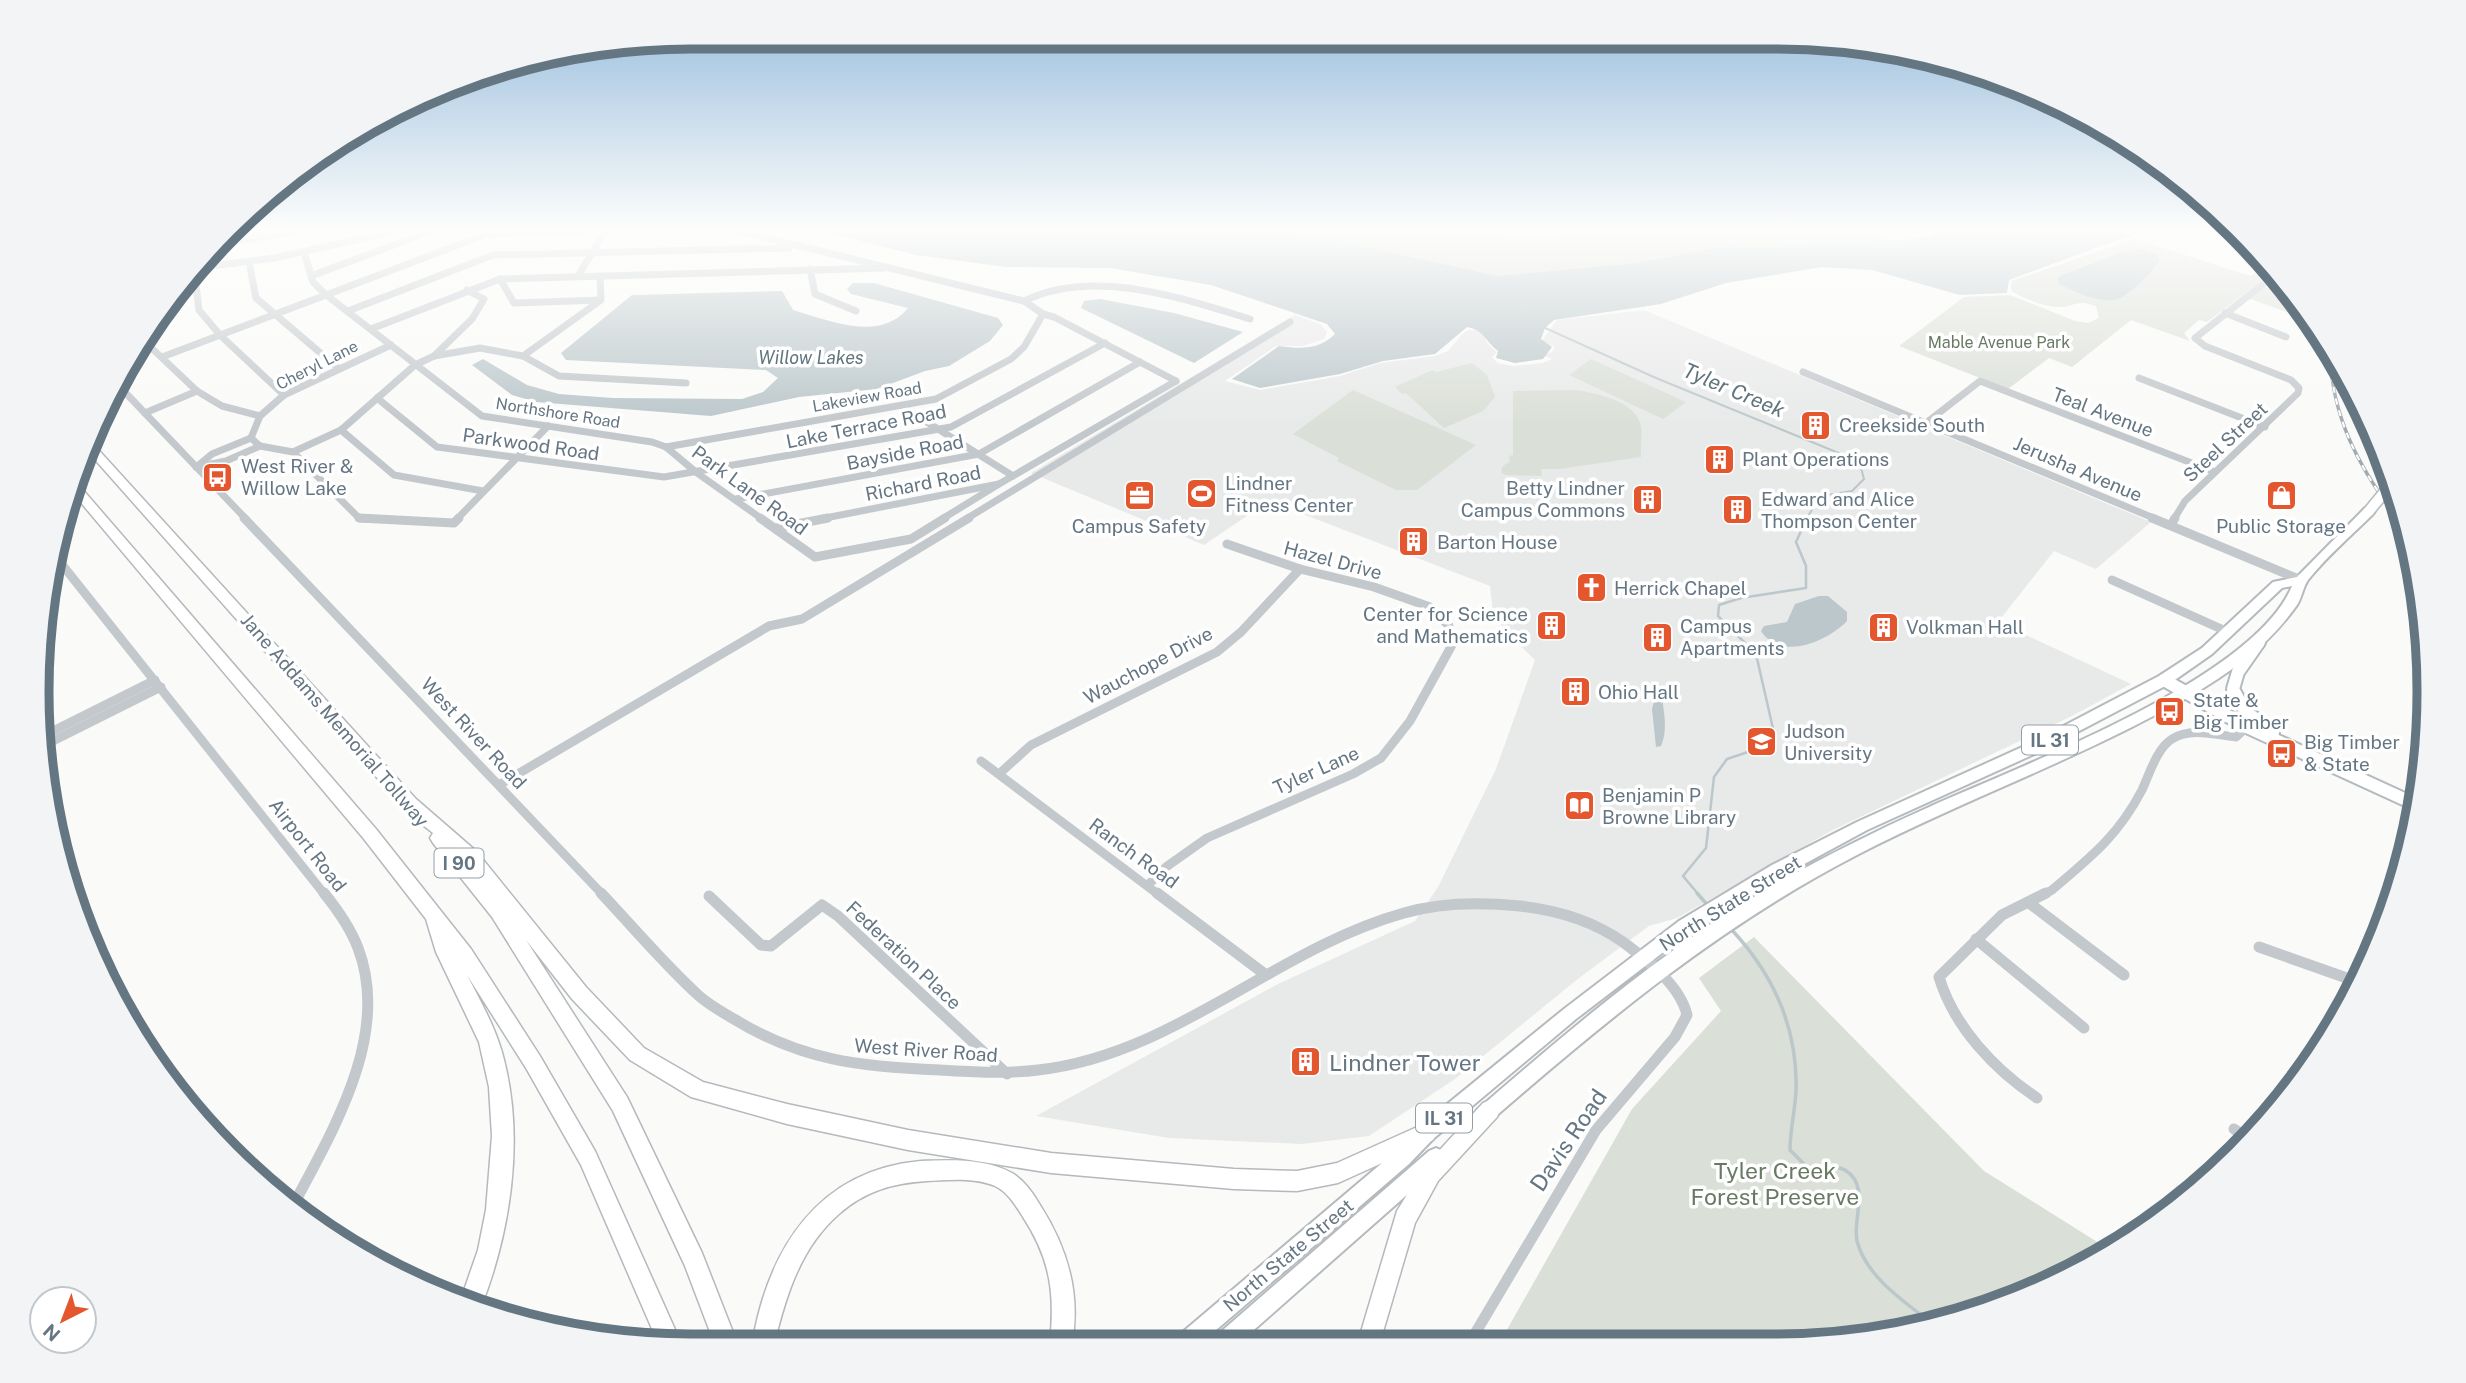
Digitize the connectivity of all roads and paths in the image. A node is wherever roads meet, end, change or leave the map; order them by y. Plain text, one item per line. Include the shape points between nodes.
1 (197, 296) edge
2 (256, 296) edge
3 (321, 296) edge
4 (327, 296) edge
5 (389, 296) edge
6 (453, 296) edge
7 (477, 296) edge
8 (510, 296) edge
9 (601, 296) edge
10 (819, 296) edge
11 (1001, 296) edge
12 (1032, 296) edge
13 (1154, 296) edge
14 (2248, 296) edge
15 (601, 300) junction
16 (1024, 301) junction
17 (348, 311) junction
18 (856, 311) dead end
19 (2225, 313) junction
20 (274, 314) junction
21 (1043, 314) junction
22 (1250, 319) dead end
23 (1290, 322) dead end
24 (371, 329) junction
25 (220, 335) junction
26 (2286, 337) dead end
27 (1105, 343) junction
28 (391, 345) junction
29 (150, 346) edge
30 (435, 356) junction
31 (523, 356) junction
32 (162, 357) junction
33 (1140, 362) junction
34 (415, 365) junction
35 (338, 368) junction
36 (1803, 372) dead end
37 (2139, 378) dead end
38 (686, 383) dead end
39 (124, 391) edge
40 (197, 391) junction
41 (284, 395) junction
42 (377, 398) junction
43 (903, 407) junction
44 (145, 413) junction
45 (260, 416) junction
46 (1926, 423) junction
47 (548, 426) junction
48 (2265, 427) junction
49 (940, 429) junction
50 (341, 430) junction
51 (251, 438) junction
52 (260, 446) junction
53 (666, 447) junction
54 (96, 452) edge
55 (293, 452) junction
56 (979, 454) junction
57 (514, 458) junction
58 (196, 467) junction
59 (2216, 472) junction
60 (697, 473) junction
61 (1013, 476) junction
62 (999, 484) junction
63 (483, 491) junction
64 (2385, 492) edge
65 (80, 493) edge
66 (736, 499) junction
67 (2171, 525) junction
68 (776, 528) junction
69 (1227, 544) dead end
70 (62, 564) edge
71 (1300, 569) junction
72 (2112, 580) dead end
73 (2301, 580) junction
74 (1430, 607) joint
75 (2228, 632) junction
76 (2261, 638) junction
77 (2160, 682) junction
78 (158, 684) junction
79 (2179, 695) junction
80 (2247, 727) junction
81 (50, 733) edge
82 (51, 742) edge
83 (981, 761) dead end
84 (2331, 765) junction
85 (999, 774) junction
86 (499, 785) junction
87 (2408, 801) edge
88 (411, 804) junction
89 (1148, 886) junction
90 (709, 896) dead end
91 (2028, 902) junction
92 (432, 912) junction
93 (1976, 939) junction
94 (2259, 947) dead end
95 (1643, 958) junction
96 (1657, 974) junction
97 (1266, 975) junction
98 (2124, 975) dead end
99 (2349, 979) edge
100 (2084, 1028) dead end
101 (1007, 1074) junction
102 (2037, 1098) dead end
103 (1490, 1110) junction
104 (2234, 1129) dead end
105 (1426, 1133) junction
106 (2241, 1133) edge
107 (297, 1198) edge
108 (473, 1296) edge
109 (666, 1333) edge
110 (723, 1334) edge
111 (765, 1334) edge
112 (1062, 1334) edge
113 (1196, 1334) edge
114 (1233, 1334) edge
115 (1370, 1334) edge
116 (1475, 1334) edge

1 - 25 street via 199,310
2 - 20 street
3 - 20 street
4 - 17 street, Northshore Road
5 - 17 street
6 - 24 street
7 - 30 street via 484,299 472,319
8 - 15 street via 514,303
9 - 15 street
10 - 18 street
11 - 16 street
12 - 16 street
13 - 22 street
14 - 19 street
15 - 31 street
16 - 21 street
17 - 24 street, Northshore Road
19 - 26 street
19 - 48 street, Steel Street via 2195,338 2283,375 2299,388 2295,399
20 - 25 street
20 - 35 street
21 - 27 street
21 - 43 street, Lakeview Road via 1024,347 1011,359 936,399
23 - 86 street via 802,619 769,626
24 - 28 street, Northshore Road
25 - 32 street
25 - 41 street
27 - 33 street
27 - 49 street, Lake Terrace Road via 964,422
28 - 34 street, Northshore Road
28 - 35 street, Cheryl Lane
29 - 32 street
30 - 31 street via 480,348
30 - 34 street
31 - 38 street via 559,376
32 - 40 street
33 - 56 street, Bayside Road
33 - 61 street, Richard Road via 1176,381
34 - 42 street
34 - 47 street, Northshore Road via 482,416
35 - 41 street, Cheryl Lane
36 - 46 street, Jerusha Avenue
37 - 48 street
39 - 44 street, West River Road
40 - 44 street
40 - 45 street via 222,406
41 - 45 street, Cheryl Lane
42 - 50 street
42 - 57 street, Parkwood Road via 437,447
43 - 49 street
43 - 53 street, Lakeview Road
44 - 58 street, West River Road
45 - 51 street
46 - 59 street, Teal Avenue via 1980,381
46 - 67 street, Jerusha Avenue
47 - 53 street, Northshore Road
47 - 57 street
48 - 59 street, Steel Street
49 - 56 street
49 - 60 street, Lake Terrace Road
50 - 55 street
50 - 63 street via 394,475
51 - 52 street
51 - 58 street via 212,454
52 - 55 street
52 - 58 street via 226,461
53 - 60 street, Park Lane Road
54 - 88 highway, Jane Addams Memorial Tollway / I 90
55 - 63 street via 360,519 454,523
56 - 61 street
56 - 66 street, Bayside Road
57 - 60 street, Parkwood Road via 664,477
57 - 63 street
58 - 86 street, West River Road
59 - 67 street, Steel Street via 2185,501
60 - 66 street, Park Lane Road
61 - 62 street, Richard Road
62 - 68 street, Richard Road
62 - 68 street, Park Lane Road via 911,539 816,557
64 - 73 main road, North State Street / IL 31, bridge
65 - 92 highway, I 90
66 - 68 street, Park Lane Road
67 - 73 street, Jerusha Avenue
69 - 71 street, Hazel Drive
70 - 78 street, Airport Road
71 - 74 street, Hazel Drive
71 - 85 street, Wauchope Drive via 1217,652 1031,745
72 - 75 street
73 - 75 main road, North State Street / IL 31 via 2278,585
73 - 76 main road, North State Street / IL 31 via 2298,595
74 - 89 street, Tyler Lane via 1448,626 1452,645 1404,731 1382,756 1357,772 1194,846
75 - 77 main road, North State Street / IL 31 via 2207,652
76 - 79 main road, North State Street / IL 31
76 - 84 main road via 2236,676 2236,697 2260,724
77 - 79 main road
77 - 95 main road, North State Street / IL 31 via 2036,747 1862,826 1778,870
78 - 81 street
78 - 82 street
78 - 107 street, Airport Road via 339,912 365,971 366,1011 357,1067
79 - 80 main road
79 - 96 main road, North State Street / IL 31 via 2060,758 1810,872 1722,924
80 - 84 main road
80 - 91 street via 2236,737 2190,732 2171,739 2111,839 2068,879
83 - 85 street, Ranch Road
84 - 87 main road
85 - 89 street, Ranch Road
86 - 101 street, West River Road via 700,997 750,1031 804,1053 868,1067
88 - 105 highway via 470,856 579,993 638,1054 698,1090 908,1140 1051,1163 1234,1179 1297,1181 1338,1173
88 - 110 highway, Jane Addams Memorial Tollway / I 90 via 498,912 620,1104 694,1261
89 - 97 street, Ranch Road
90 - 101 street, Federation Place via 761,945 771,946 822,905
91 - 93 street via 2002,915
91 - 98 street
92 - 108 highway via 439,938 497,1068 503,1139 493,1233
92 - 109 highway, I 90 via 495,1000 588,1158
93 - 100 street
93 - 102 street via 1938,977 1942,990 1983,1054
94 - 99 street
95 - 96 street, West River Road
95 - 97 street, West River Road via 1621,940 1581,920 1535,908 1469,903 1404,912 1362,926
95 - 105 main road, North State Street / IL 31
96 - 103 main road, North State Street / IL 31
96 - 116 street, Davis Road via 1682,1001 1688,1017 1685,1023 1596,1130
97 - 101 street, West River Road via 1147,1040 1078,1063
103 - 114 main road, North State Street / IL 31
103 - 115 highway via 1431,1174 1405,1219
104 - 106 street
105 - 113 main road, North State Street / IL 31
111 - 112 highway via 772,1301 793,1253 839,1200 891,1176 957,1171 998,1177 1011,1184 1041,1226 1061,1273 1065,1304

